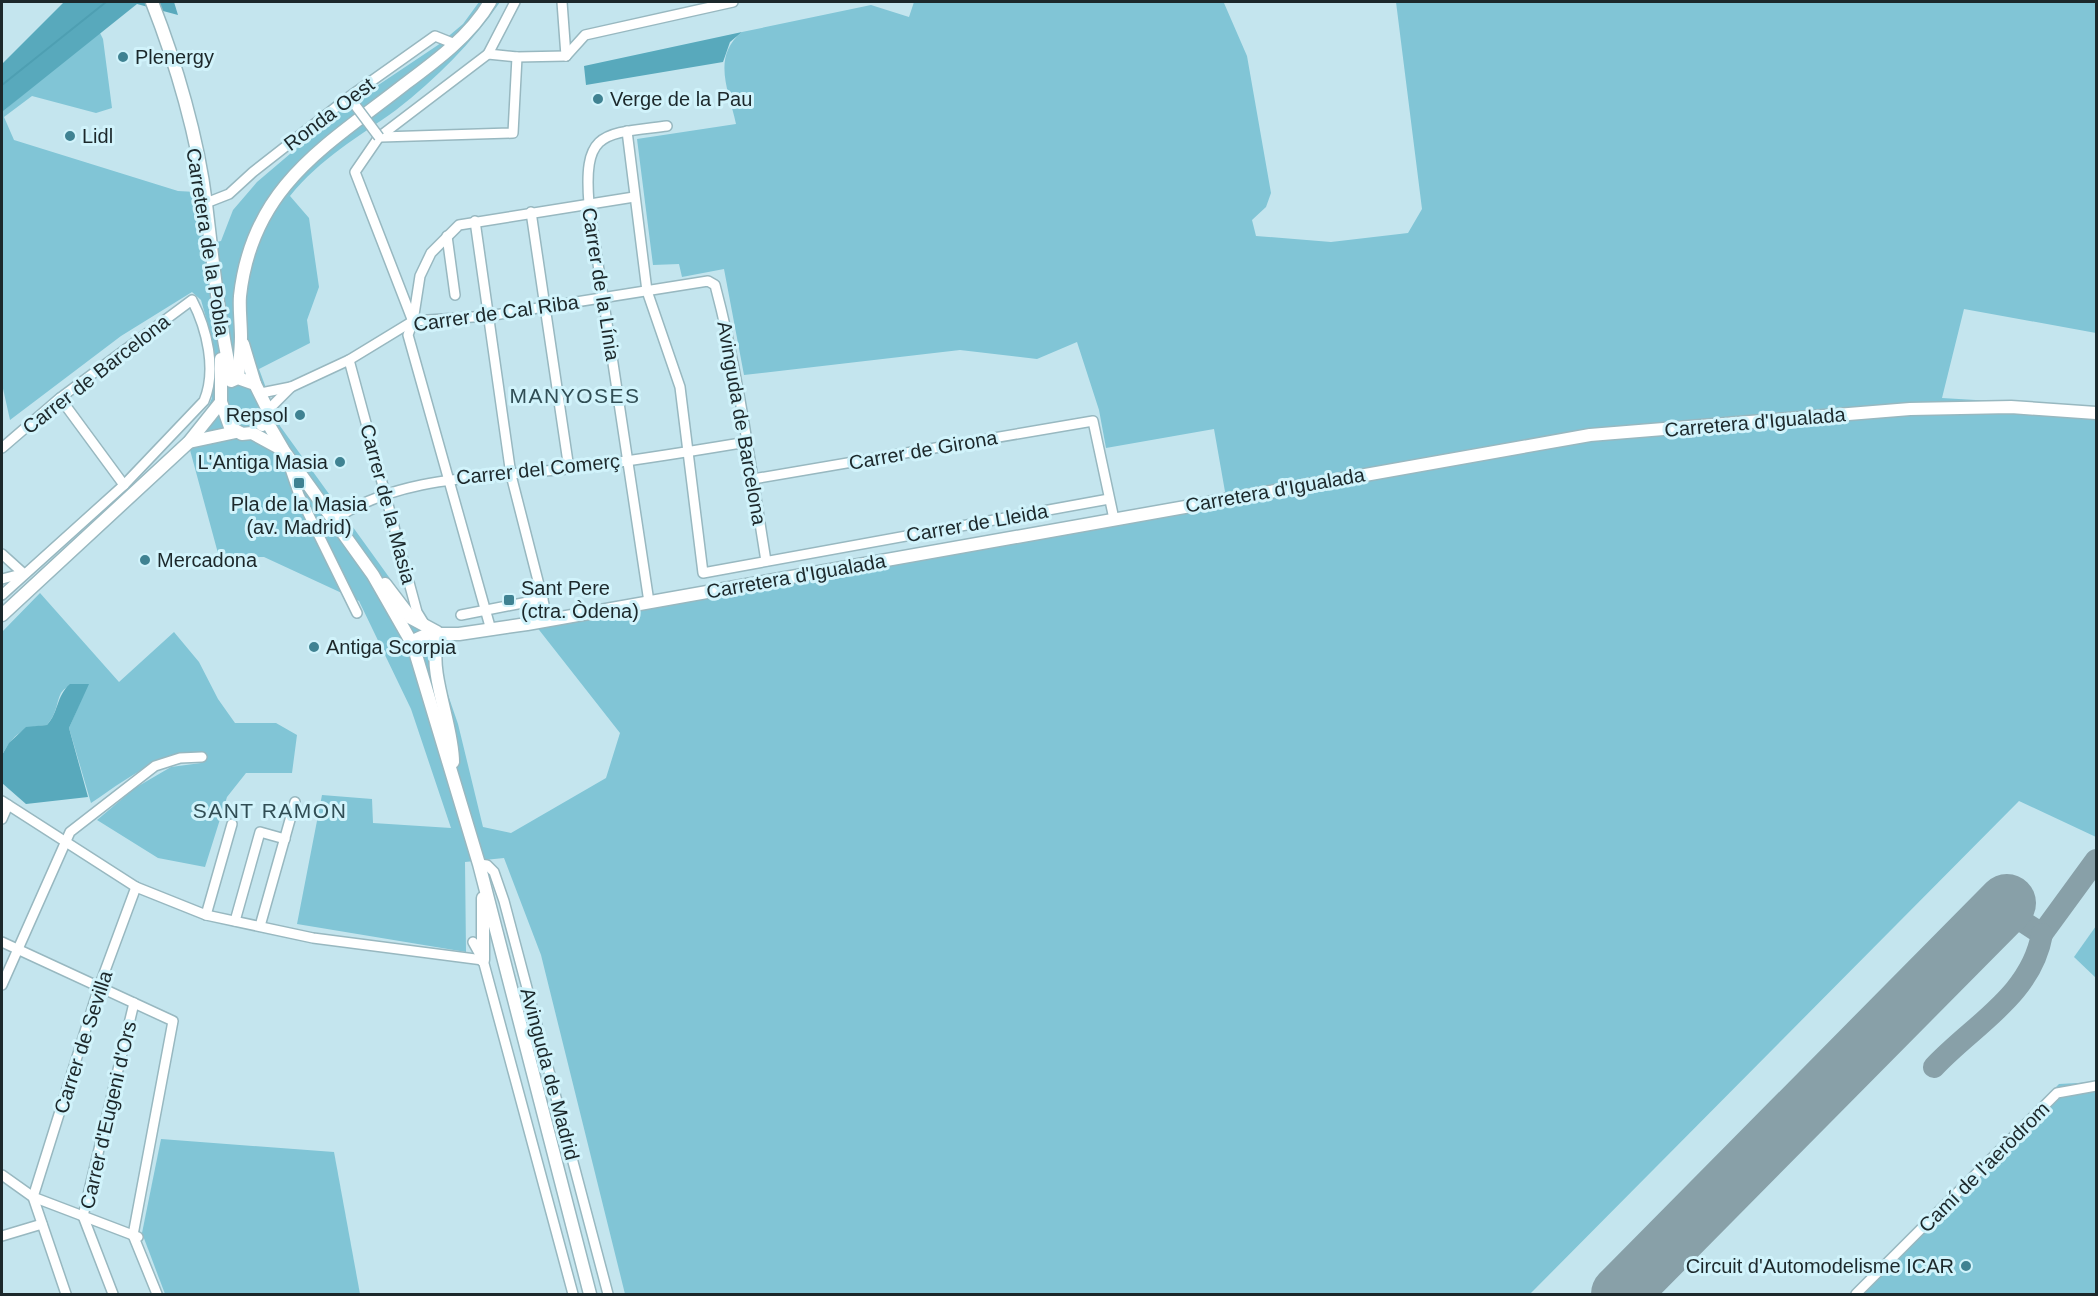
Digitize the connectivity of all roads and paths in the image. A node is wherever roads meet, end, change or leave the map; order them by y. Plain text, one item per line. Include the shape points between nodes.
1 (152, 2) edge
2 (490, 2) edge
3 (515, 2) edge
4 (562, 2) edge
5 (733, 2) edge
6 (455, 44) junction
7 (488, 54) junction
8 (566, 56) junction
9 (517, 57) junction
10 (349, 97) junction
11 (667, 126) dead end
12 (627, 131) junction
13 (379, 137) junction
14 (634, 197) junction
15 (206, 203) junction
16 (589, 204) junction
17 (531, 212) junction
18 (475, 221) junction
19 (447, 236) junction
20 (715, 285) joint
21 (647, 291) junction
22 (455, 295) dead end
23 (603, 297) junction
24 (546, 308) junction
25 (488, 316) junction
26 (413, 321) junction
27 (220, 328) junction
28 (241, 337) junction
29 (349, 360) junction
30 (235, 379) junction
31 (291, 387) junction
32 (258, 388) junction
33 (60, 398) junction
34 (221, 399) junction
35 (2097, 414) edge
36 (267, 415) junction
37 (236, 432) junction
38 (252, 434) junction
39 (166, 442) junction
40 (189, 442) junction
41 (747, 442) junction
42 (2, 448) edge
43 (284, 451) junction
44 (688, 451) junction
45 (175, 454) junction
46 (628, 460) junction
47 (569, 469) junction
48 (511, 475) junction
49 (448, 478) junction
50 (753, 479) junction
51 (124, 485) junction
52 (388, 495) junction
53 (1109, 499) junction
54 (335, 519) junction
55 (1114, 519) junction
56 (2, 554) edge
57 (765, 561) junction
58 (54, 566) junction
59 (26, 570) junction
60 (374, 575) junction
61 (2, 579) edge
62 (2, 595) edge
63 (543, 599) junction
64 (649, 602) junction
65 (485, 609) junction
66 (357, 613) dead end
67 (2, 615) edge
68 (461, 615) dead end
69 (548, 620) junction
70 (491, 630) junction
71 (433, 633) junction
72 (413, 645) junction
73 (202, 757) dead end
74 (454, 775) junction
75 (295, 802) dead end
76 (5, 803) edge
77 (2, 819) edge
78 (232, 824) dead end
79 (285, 840) junction
80 (66, 841) junction
81 (479, 864) junction
82 (484, 882) junction
83 (136, 887) junction
84 (206, 915) junction
85 (235, 921) junction
86 (260, 926) junction
87 (2, 942) edge
88 (473, 942) dead end
89 (18, 949) junction
90 (483, 960) junction
91 (2, 985) edge
92 (99, 987) junction
93 (134, 1003) junction
94 (2097, 1086) edge
95 (2, 1175) edge
96 (33, 1197) junction
97 (83, 1216) junction
98 (42, 1224) junction
99 (2, 1236) edge
100 (136, 1236) junction
101 (66, 1294) edge
102 (113, 1294) edge
103 (157, 1294) edge
104 (573, 1294) edge
105 (590, 1294) edge
106 (608, 1294) edge
107 (1856, 1294) edge

1 - 15 street, Carretera de la Pobla via 187,112
2 - 6 street
3 - 7 street
4 - 8 street
5 - 8 street via 585,35
6 - 10 street, Ronda Oest via 435,36
6 - 28 street via 287,180 253,236 240,297
7 - 9 street
7 - 13 street
8 - 9 street
9 - 13 street via 513,133
10 - 13 street, bridge
10 - 15 street, Ronda Oest via 229,194
11 - 12 street, Carrer de la Línia
12 - 14 street
12 - 16 street, Carrer de la Línia via 599,142 591,154 586,170
13 - 26 street via 355,172
14 - 16 street
14 - 21 street
15 - 27 street, Carretera de la Pobla
16 - 17 street
16 - 23 street, Carrer de la Línia
17 - 18 street
17 - 24 street
18 - 19 street via 459,225
18 - 25 street
19 - 22 street
19 - 26 street via 431,253 420,276
20 - 21 street, Carrer de Cal Riba via 708,281
20 - 41 street, Avinguda de Barcelona
21 - 23 street, Carrer de Cal Riba
21 - 44 street via 680,387
23 - 24 street, Carrer de Cal Riba
23 - 46 street, Carrer de la Línia
24 - 25 street, Carrer de Cal Riba
24 - 47 street
25 - 26 street, Carrer de Cal Riba
25 - 48 street
26 - 29 street, Carrer de Cal Riba
26 - 49 street via 408,335
27 - 30 street, Carretera de la Pobla
27 - 34 street
28 - 30 street
28 - 32 street
29 - 31 street, Carrer de Cal Riba
29 - 52 street, Carrer de la Masia
30 - 32 street
30 - 34 street
31 - 32 street, Carrer de Cal Riba
31 - 36 street, Carrer de Cal Riba
32 - 36 street
33 - 39 street, Carrer de Barcelona via 192,300 204,324 208,390 198,410
33 - 42 street, Carrer de Barcelona
33 - 51 street
34 - 37 street via 225,418
34 - 40 street
35 - 55 street, Carretera d'Igualada via 2011,407 1910,410 1590,435
36 - 38 street
36 - 43 street
37 - 38 street
37 - 40 street
38 - 43 street
39 - 45 street
39 - 51 street
40 - 45 street
41 - 44 street, Carrer del Comerç
41 - 50 street, Avinguda de Barcelona
43 - 54 street
43 - 66 street via 299,495
44 - 46 street, Carrer del Comerç
44 - 57 street, Carrer de Lleida via 703,573
45 - 58 street
46 - 47 street, Carrer del Comerç
46 - 64 street, Carrer de la Línia
47 - 48 street, Carrer del Comerç
48 - 49 street, Carrer del Comerç
48 - 63 street
49 - 52 street, Carrer del Comerç
49 - 65 street
50 - 53 street, Carrer de Girona via 1093,421
50 - 57 street, Avinguda de Barcelona
51 - 59 street
52 - 54 street, Carrer del Comerç
52 - 71 street, Carrer de la Masia via 417,612
53 - 55 street
53 - 57 street, Carrer de Lleida
54 - 60 street
55 - 64 street, Carretera d'Igualada
56 - 59 street
58 - 59 street
58 - 67 street
59 - 61 street
59 - 62 street
60 - 71 street via 390,588 411,618
60 - 72 street, Avinguda de Madrid
63 - 65 street
63 - 69 street
64 - 69 street, Carretera d'Igualada
65 - 68 street
65 - 70 street
69 - 70 street, Carretera d'Igualada
70 - 71 street, Carretera d'Igualada
71 - 72 street, Carretera d'Igualada
71 - 74 street via 453,743
72 - 74 street, Avinguda de Madrid
73 - 80 street via 180,758 155,766 70,832
74 - 81 street, Avinguda de Madrid
75 - 79 street
76 - 77 street
76 - 80 street
78 - 84 street
79 - 85 street via 260,832
79 - 86 street
80 - 83 street
80 - 89 street
81 - 82 street, Avinguda de Madrid
81 - 106 street, Avinguda de Madrid via 494,872 504,901
82 - 90 street
82 - 105 street, Avinguda de Madrid
83 - 84 street
83 - 92 street, Carrer de Sevilla
84 - 85 street
85 - 86 street
86 - 90 street via 314,938
87 - 89 street
88 - 90 street, Avinguda de Madrid
89 - 91 street
89 - 92 street
90 - 104 street, Avinguda de Madrid
92 - 93 street
92 - 96 street, Carrer de Sevilla
93 - 97 street, Carrer d'Eugeni d'Ors
93 - 100 street via 173,1021
94 - 107 street, Camí de l'aeròdrom via 2057,1093
95 - 96 street
96 - 97 street
96 - 98 street
97 - 100 street
97 - 102 street, Carrer d'Eugeni d'Ors
98 - 99 street
98 - 101 street
100 - 103 street

